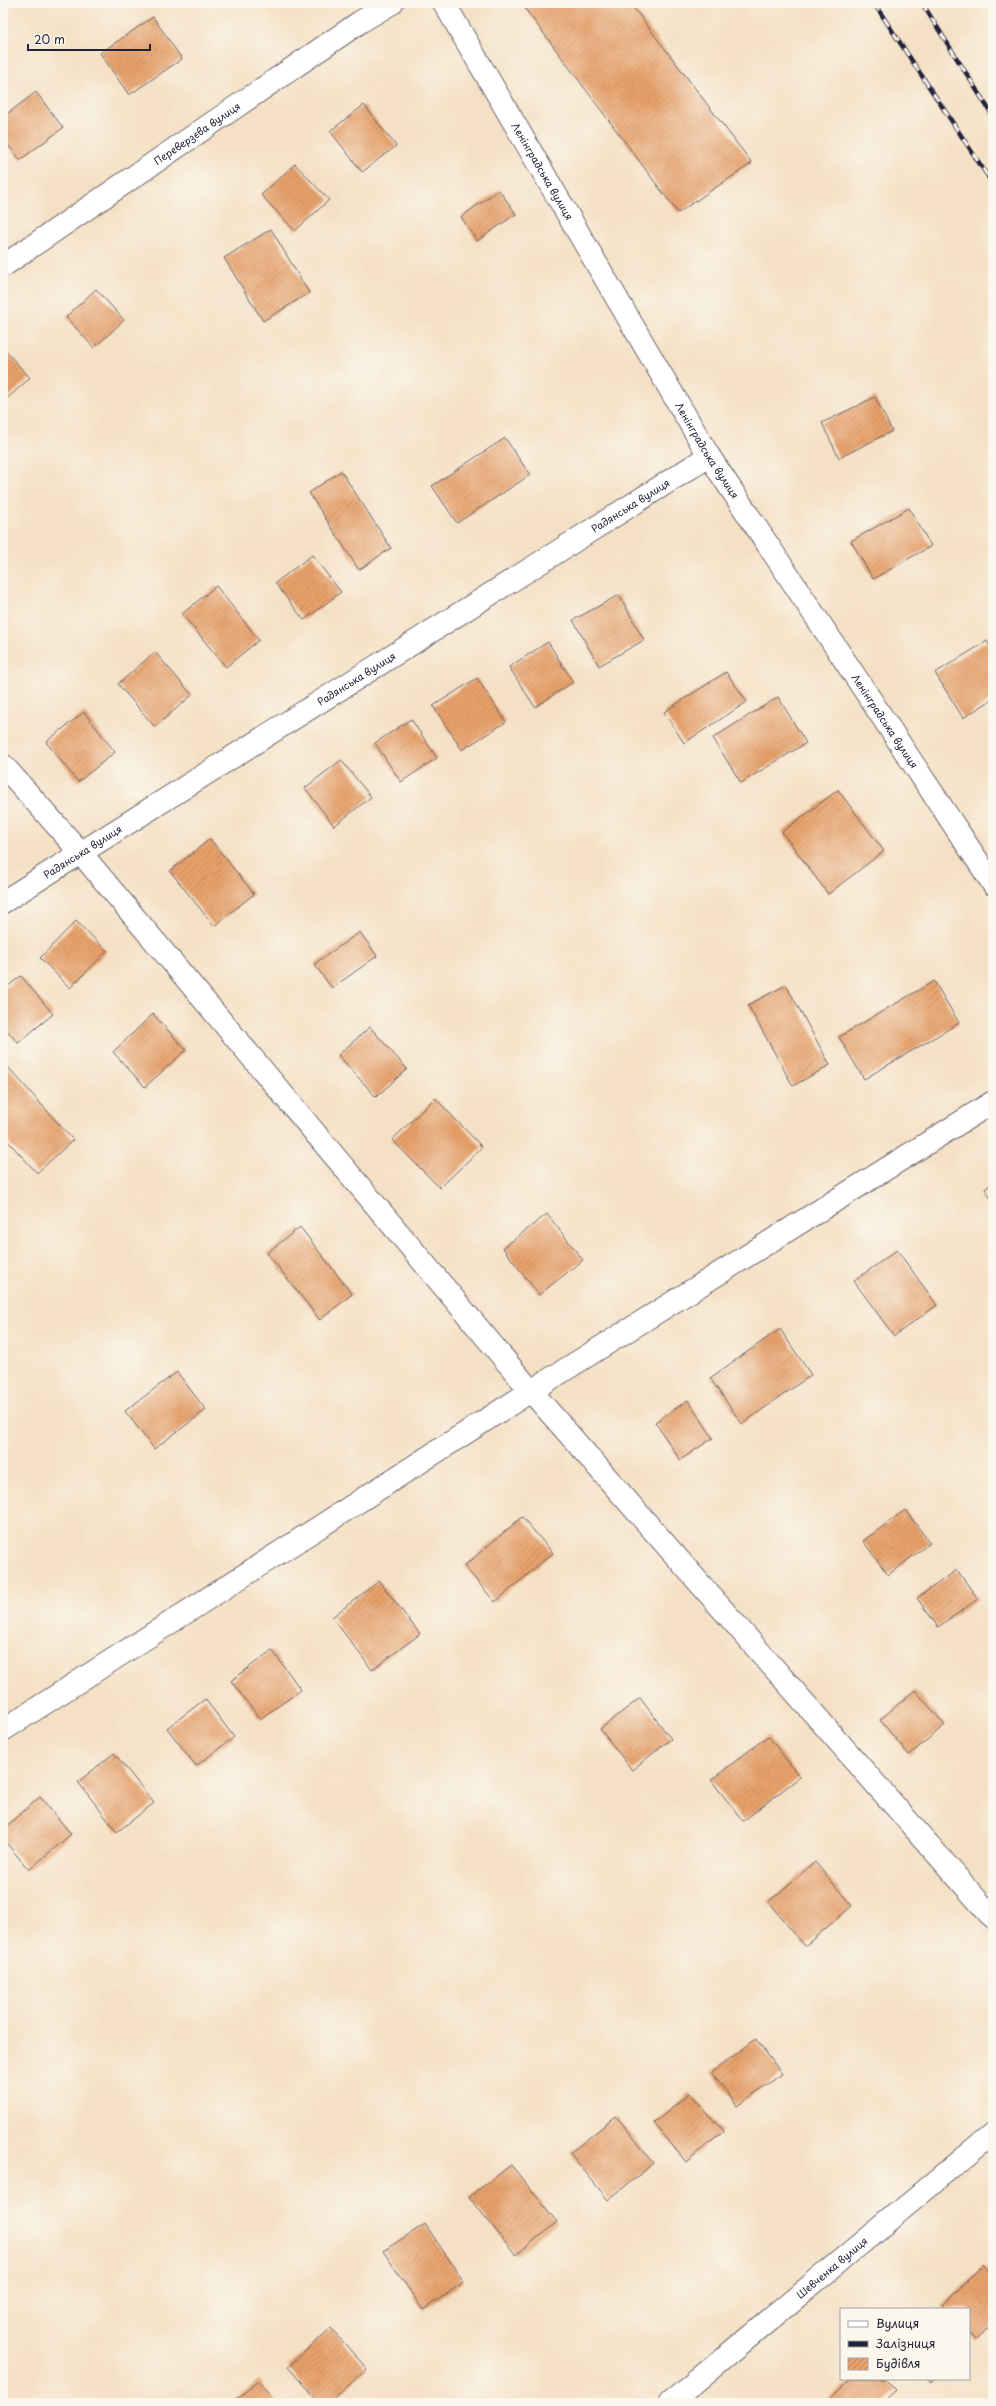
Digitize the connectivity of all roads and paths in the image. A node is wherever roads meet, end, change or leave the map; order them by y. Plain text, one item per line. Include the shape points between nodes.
1 (392, 3) edge
2 (444, 3) edge
3 (3, 266) edge
4 (709, 456) junction
5 (3, 765) edge
6 (80, 852) junction
7 (993, 884) edge
8 (3, 902) edge
9 (993, 1102) edge
10 (531, 1391) junction
11 (3, 1730) edge
12 (993, 1918) edge
13 (993, 2133) edge
14 (670, 2403) edge

1 - 3 street, Переверзєва вулиця via 360,22
2 - 4 street, Ленінградська вулиця
4 - 6 street, Радянська вулиця
4 - 7 street, Ленінградська вулиця
5 - 6 street
6 - 8 street, Радянська вулиця
6 - 10 street
9 - 10 street
10 - 11 street
10 - 12 street
13 - 14 street, Шевченка вулиця

